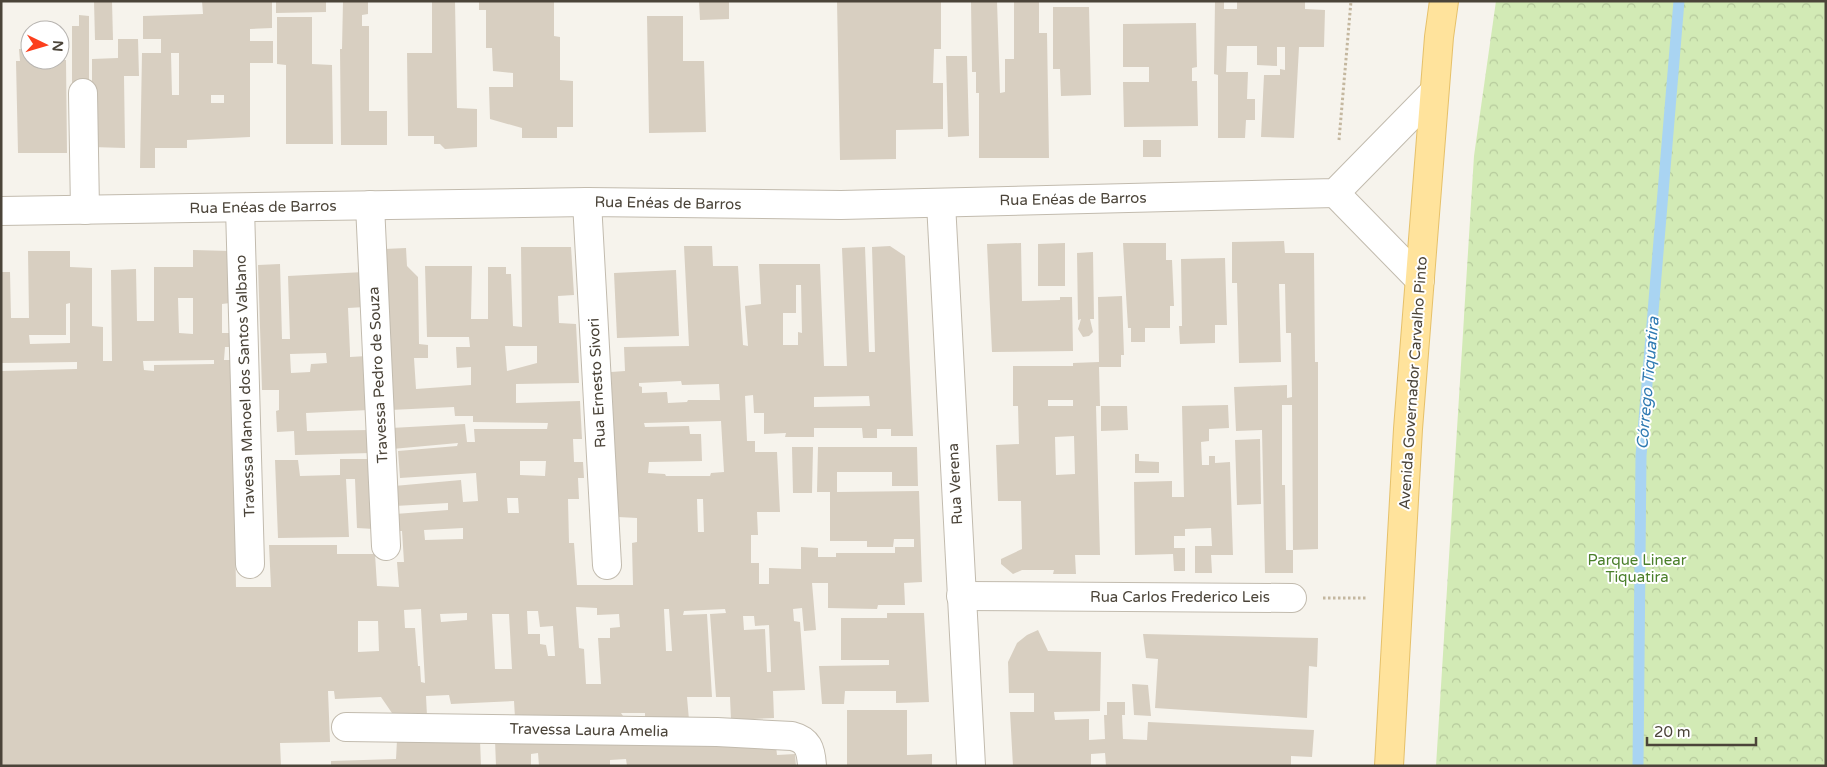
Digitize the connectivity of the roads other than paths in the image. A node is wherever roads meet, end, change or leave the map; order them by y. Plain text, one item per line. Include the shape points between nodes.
1 (1444, 1) edge
2 (1434, 92) junction
3 (83, 93) dead end
4 (1335, 193) junction
5 (587, 202) junction
6 (940, 203) junction
7 (370, 205) junction
8 (240, 208) junction
9 (84, 210) junction
10 (1, 211) edge
11 (1420, 280) junction
12 (386, 546) dead end
13 (250, 564) dead end
14 (607, 565) dead end
15 (961, 596) junction
16 (1292, 598) road end
17 (346, 727) dead end
18 (812, 766) edge
19 (971, 766) edge
20 (1389, 766) edge

1 - 2 main road, Avenida Governador Carvalho Pinto
2 - 4 street
2 - 11 main road, Avenida Governador Carvalho Pinto
3 - 9 street
4 - 6 street, Rua Enéas de Barros
4 - 11 street
5 - 6 street, Rua Enéas de Barros
5 - 7 street, Rua Enéas de Barros
5 - 14 street, Rua Ernesto Sivori
6 - 15 street, Rua Verena
7 - 8 street, Rua Enéas de Barros
7 - 12 street, Travessa Pedro de Souza
8 - 9 street, Rua Enéas de Barros
8 - 13 street, Travessa Manoel dos Santos Valbano
9 - 10 street, Rua Enéas de Barros
11 - 20 main road, Avenida Governador Carvalho Pinto
15 - 16 street, Rua Carlos Frederico Leis
15 - 19 street, Rua Verena
17 - 18 street, Travessa Laura Amelia via 792,736 808,745

